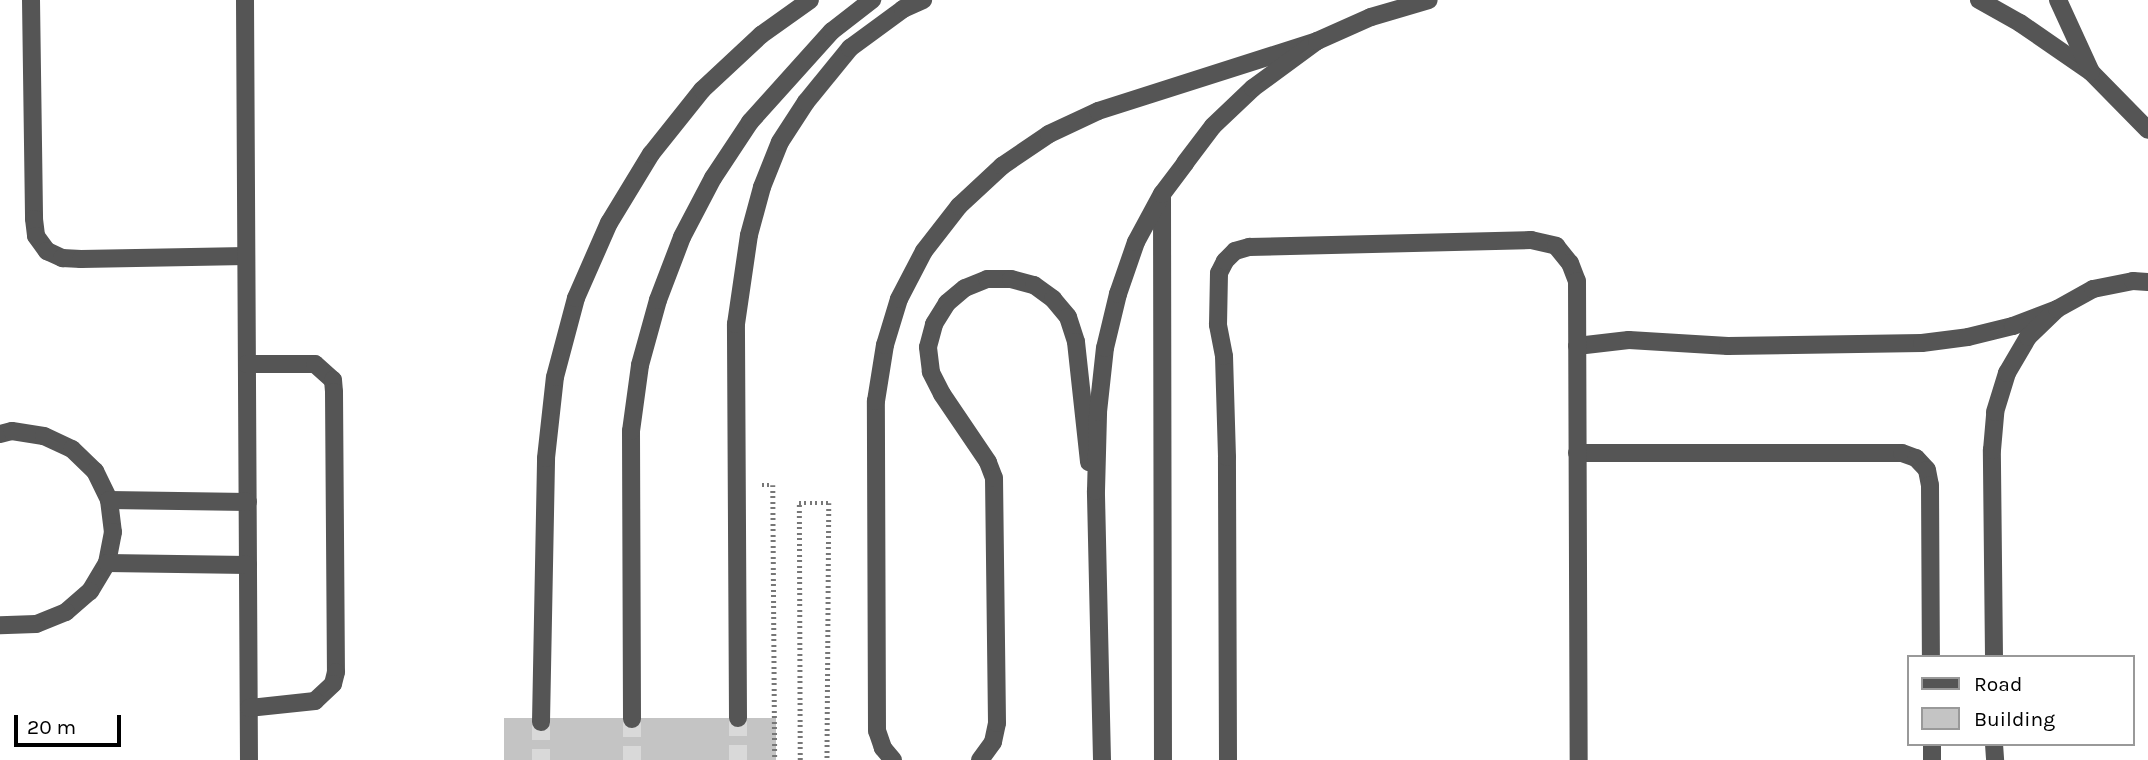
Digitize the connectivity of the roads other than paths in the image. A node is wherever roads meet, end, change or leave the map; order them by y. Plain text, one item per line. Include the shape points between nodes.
1 (31, 0) edge
2 (245, 0) edge
3 (810, 0) edge
4 (872, 0) edge
5 (923, 0) edge
6 (1429, 0) edge
7 (1979, 0) edge
8 (2058, 0) edge
9 (832, 31) junction
10 (1317, 41) junction
11 (850, 48) junction
12 (2091, 72) junction
13 (2148, 130) edge
14 (1161, 194) junction
15 (246, 256) junction
16 (2148, 282) edge
17 (2057, 309) junction
18 (1577, 346) junction
19 (247, 364) junction
20 (0, 434) edge
21 (1577, 453) junction
22 (1096, 491) junction
23 (109, 500) junction
24 (248, 502) junction
25 (107, 564) junction
26 (248, 565) junction
27 (0, 625) edge
28 (1931, 655) edge
29 (1994, 655) edge
30 (249, 708) junction
31 (738, 718) tunnel mouth
32 (632, 719) tunnel mouth
33 (541, 722) tunnel mouth
34 (249, 760) edge
35 (893, 760) edge
36 (980, 760) edge
37 (1102, 760) edge
38 (1163, 760) edge
39 (1228, 760) edge
40 (1579, 760) edge

1 - 15 street via 34,219 36,236 47,251 81,259
2 - 15 street
3 - 33 street via 761,35 702,90 651,154 609,223 576,298 555,377 546,458
4 - 9 street
5 - 11 street
6 - 10 street
7 - 12 street
8 - 12 street
9 - 11 street
9 - 32 street via 750,122 713,178 682,237 658,300 640,365 631,431
10 - 14 street via 1253,88 1213,126
10 - 35 street via 1098,111 1049,134 1002,166 959,206 924,251 899,299 888,333 876,401 877,730
11 - 31 street via 780,142 749,234 736,324
12 - 13 street
14 - 22 street via 1136,242 1105,348
14 - 38 street
15 - 19 street
16 - 17 street via 2093,289
17 - 18 street via 2013,326 1922,343 1728,346 1629,340
17 - 29 street via 2028,337 2007,373 1995,412
18 - 21 street
18 - 39 street via 1577,281 1556,246 1531,240 1235,251 1219,273 1218,325 1224,356 1227,457
19 - 24 street
19 - 30 street via 315,364 333,380 336,672 333,684 315,701
20 - 23 street via 44,436 72,449 95,471
21 - 28 street via 1902,453 1916,458 1927,470 1930,485
21 - 40 street
22 - 36 street via 1084,432 1076,342 1068,317 1034,285 987,279 965,288 947,303 934,324 928,347 931,372 988,462 993,478 997,723 993,742
22 - 37 street
23 - 24 street
23 - 25 street via 113,532
24 - 26 street
25 - 26 street
25 - 27 street via 90,591 66,612 36,624
26 - 30 street
30 - 34 street

